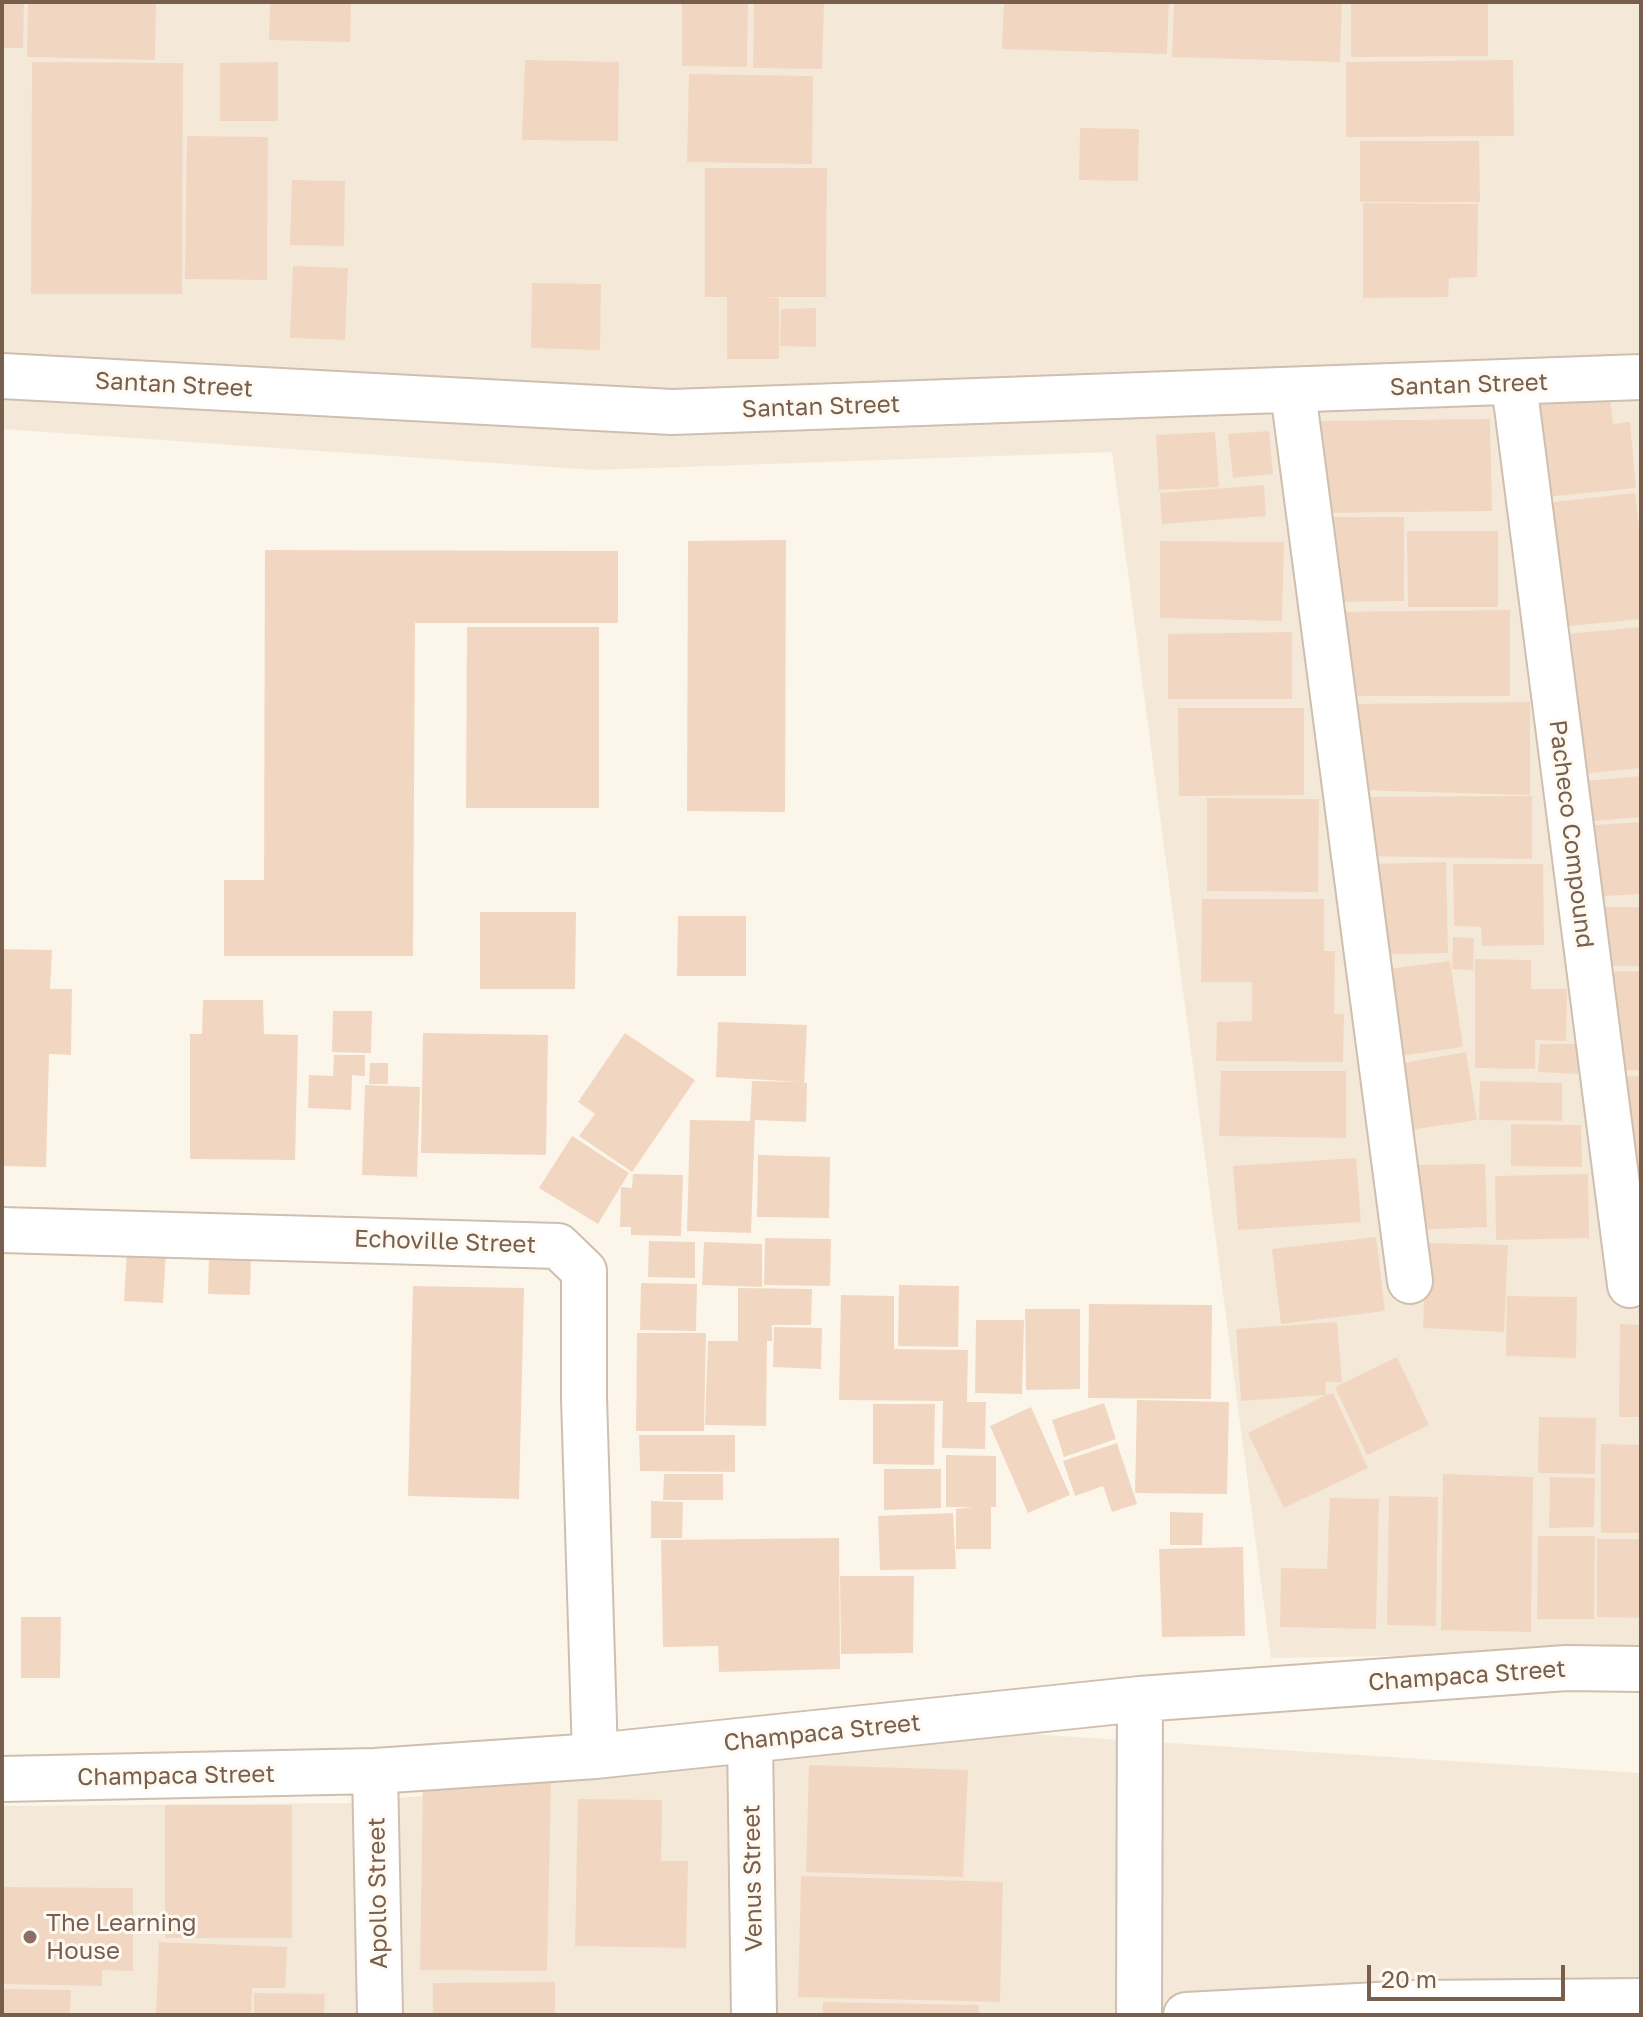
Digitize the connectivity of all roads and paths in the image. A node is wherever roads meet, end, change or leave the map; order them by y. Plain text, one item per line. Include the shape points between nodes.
1 (2, 376) edge
2 (1641, 377) edge
3 (1514, 384) junction
4 (1293, 392) junction
5 (2, 1230) edge
6 (1410, 1281) dead end
7 (1630, 1285) dead end
8 (1641, 1669) edge
9 (1140, 1699) junction
10 (750, 1741) junction
11 (595, 1756) junction
12 (375, 1771) junction
13 (2, 1779) edge
14 (1628, 2007) edge
15 (1396, 2010) edge
16 (380, 2015) edge
17 (754, 2015) edge
18 (1139, 2015) edge
19 (1186, 2015) edge

1 - 4 street, Santan Street via 672,412
2 - 3 street, Santan Street
3 - 4 street, Santan Street
3 - 7 street, Pacheco Compound
4 - 6 street
5 - 11 street, Echoville Street via 558,1246 584,1271
8 - 9 street, Champaca Street via 1566,1668
9 - 10 street, Champaca Street
9 - 18 street
10 - 11 street, Champaca Street
10 - 17 street, Venus Street
11 - 12 street, Champaca Street
12 - 13 street, Champaca Street
12 - 16 street, Apollo Street
14 - 15 street via 1416,2003
15 - 19 street

